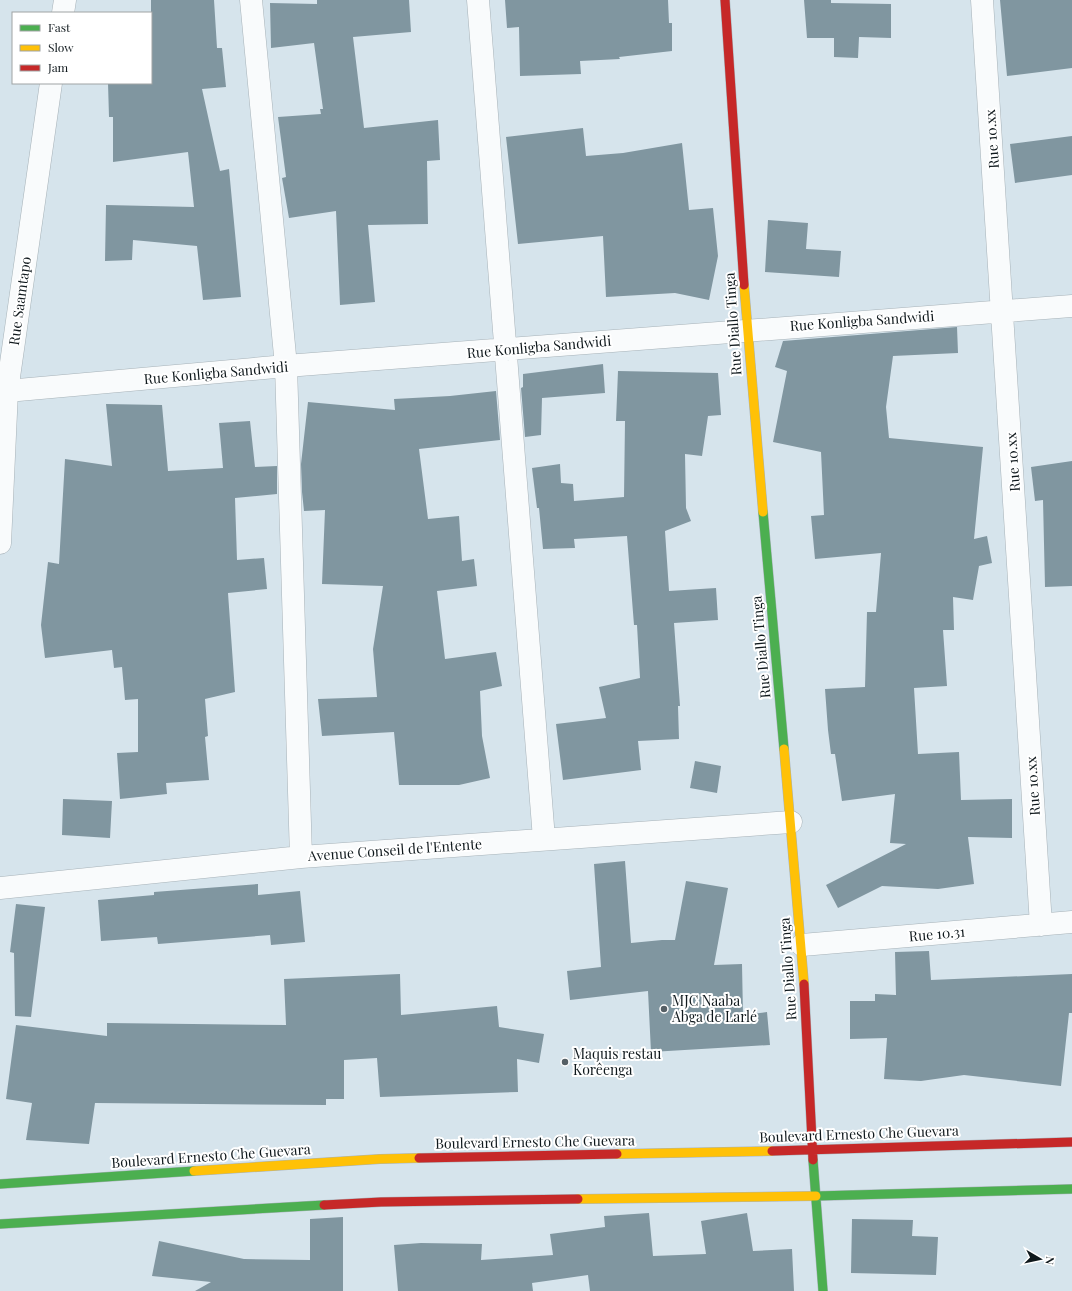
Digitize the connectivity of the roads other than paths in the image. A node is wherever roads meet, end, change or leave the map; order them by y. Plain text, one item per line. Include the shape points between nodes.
1 (65, 0) edge
2 (251, 0) edge
3 (478, 0) edge
4 (724, 0) edge
5 (982, 0) edge
6 (63, 12) edge
7 (51, 84) edge
8 (1072, 306) edge
9 (1003, 311) junction
10 (747, 330) junction
11 (504, 350) junction
12 (286, 366) junction
13 (7, 391) junction
14 (0, 543) edge
15 (791, 822) junction
16 (544, 839) junction
17 (300, 857) junction
18 (0, 888) edge
19 (1072, 922) edge
20 (1041, 925) junction
21 (802, 945) junction
22 (1072, 1142) edge
23 (812, 1150) junction
24 (0, 1184) edge
25 (1072, 1189) edge
26 (815, 1196) junction
27 (0, 1224) edge
28 (823, 1291) edge

1 - 6 street
2 - 12 street
3 - 11 street
4 - 10 main road, Rue Diallo Tinga
5 - 9 street, Rue 10.xx
7 - 13 street, Rue Saamtapo
8 - 9 street, Rue Konligba Sandwidi
9 - 10 street, Rue Konligba Sandwidi
9 - 20 street, Rue 10.xx
10 - 11 street, Rue Konligba Sandwidi
10 - 15 main road, Rue Diallo Tinga
11 - 12 street, Rue Konligba Sandwidi
11 - 16 street
12 - 13 street, Rue Konligba Sandwidi
12 - 17 street
13 - 14 street, Rue Saamtapo
15 - 16 street, Avenue Conseil de l'Entente
15 - 21 main road, Rue Diallo Tinga
16 - 17 street, Avenue Conseil de l'Entente
17 - 18 street, Avenue Conseil de l'Entente
19 - 20 street, Rue 10.31
20 - 21 street, Rue 10.31
21 - 23 main road, Rue Diallo Tinga
22 - 23 main road, Boulevard Ernesto Che Guevara
23 - 24 main road, Boulevard Ernesto Che Guevara via 380,1159
23 - 26 main road, Rue Diallo Tinga
25 - 26 main road
26 - 27 main road via 381,1202
26 - 28 main road, Rue Diallo Tinga

